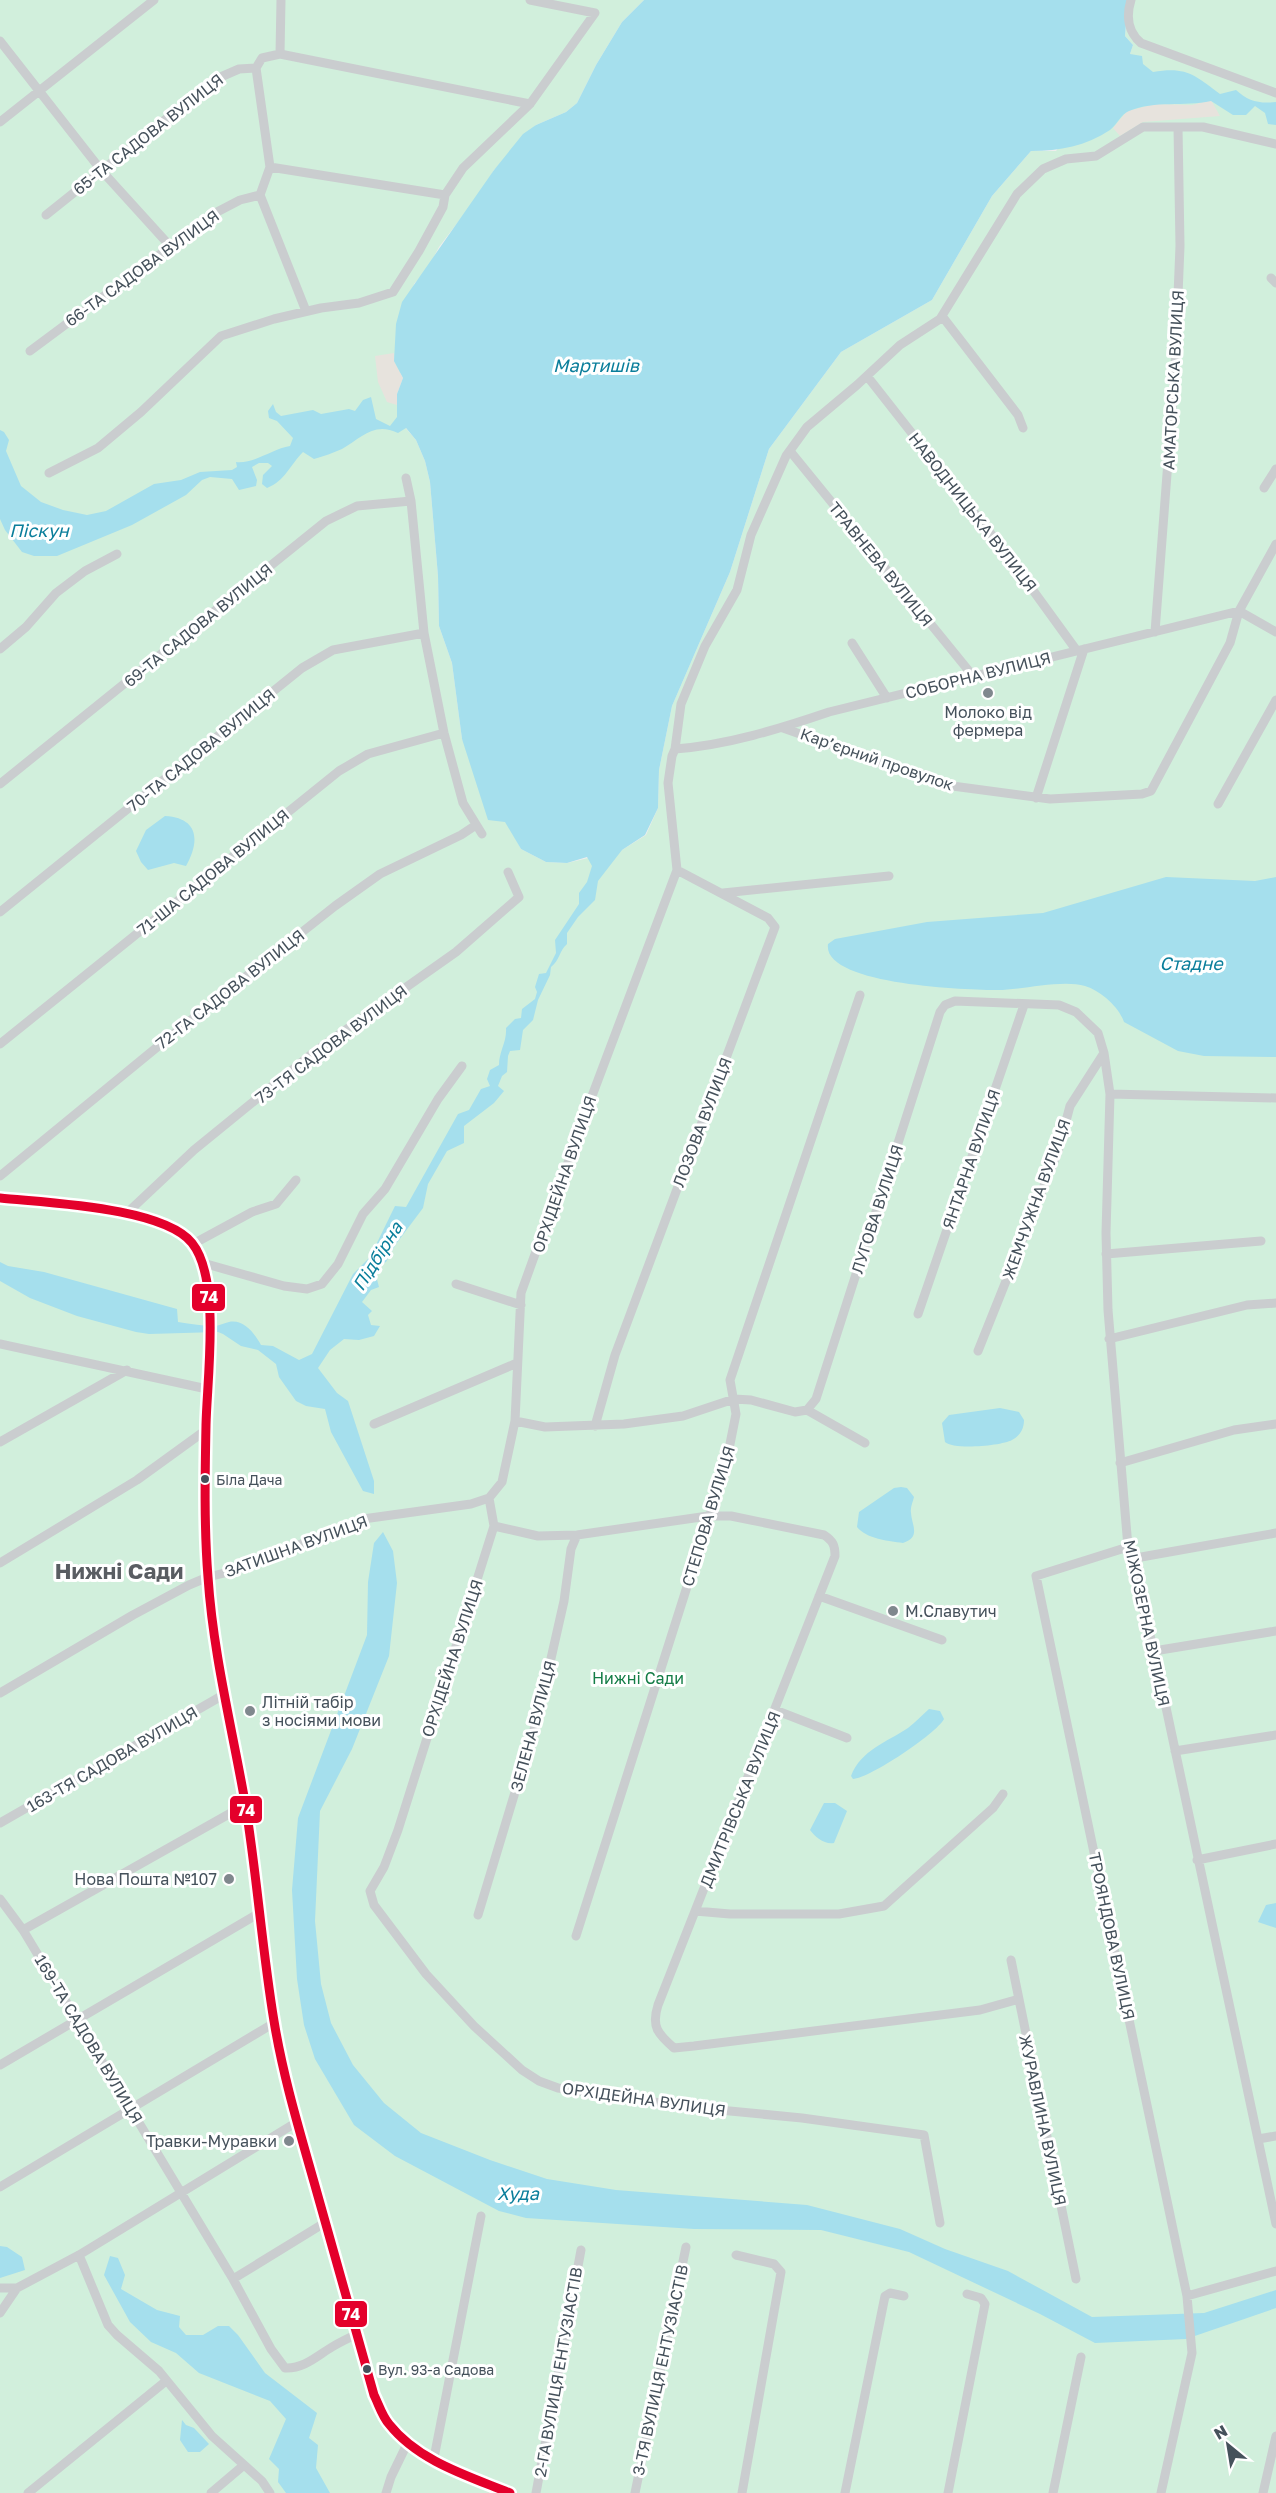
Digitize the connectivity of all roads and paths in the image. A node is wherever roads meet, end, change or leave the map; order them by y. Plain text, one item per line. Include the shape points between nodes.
1 (154, 0) edge
2 (281, 0) edge
3 (530, 0) edge
4 (1131, 0) edge
5 (0, 41) edge
6 (280, 54) junction
7 (256, 68) junction
8 (39, 90) junction
9 (1276, 93) edge
10 (530, 104) junction
11 (0, 122) edge
12 (1178, 127) junction
13 (1276, 144) edge
14 (270, 167) junction
15 (101, 170) junction
16 (260, 195) junction
17 (445, 195) junction
18 (46, 215) dead end
19 (170, 246) junction
20 (306, 311) junction
21 (942, 316) junction
22 (30, 351) dead end
23 (867, 376) junction
24 (1023, 428) dead end
25 (790, 451) junction
26 (1276, 469) edge
27 (49, 473) dead end
28 (406, 478) dead end
29 (1264, 488) dead end
30 (411, 501) junction
31 (1276, 544) edge
32 (117, 554) dead end
33 (1239, 610) junction
34 (1155, 632) junction
35 (1276, 632) edge
36 (424, 633) junction
37 (852, 643) dead end
38 (0, 649) edge
39 (1081, 650) junction
40 (973, 676) junction
41 (887, 698) junction
42 (1276, 700) edge
43 (783, 728) junction
44 (444, 734) junction
45 (675, 749) junction
46 (0, 784) edge
47 (1036, 798) junction
48 (1218, 804) dead end
49 (476, 825) junction
50 (482, 834) dead end
51 (677, 870) junction
52 (508, 872) dead end
53 (889, 876) dead end
54 (720, 894) junction
55 (0, 912) edge
56 (860, 995) dead end
57 (1024, 1005) junction
58 (0, 1044) edge
59 (1104, 1053) junction
60 (462, 1066) dead end
61 (1110, 1094) junction
62 (1276, 1098) edge
63 (0, 1176) edge
64 (296, 1180) dead end
65 (0, 1198) edge
66 (127, 1213) junction
67 (1261, 1241) dead end
68 (193, 1244) junction
69 (1106, 1254) junction
70 (203, 1263) junction
71 (456, 1284) dead end
72 (1276, 1303) edge
73 (520, 1305) junction
74 (918, 1314) dead end
75 (1109, 1339) junction
76 (0, 1344) edge
77 (978, 1351) dead end
78 (517, 1363) junction
79 (128, 1370) junction
80 (207, 1389) junction
81 (734, 1399) junction
82 (807, 1410) junction
83 (514, 1421) junction
84 (374, 1424) dead end
85 (1276, 1424) edge
86 (595, 1426) junction
87 (206, 1430) junction
88 (0, 1442) edge
89 (865, 1443) dead end
90 (1120, 1463) junction
91 (489, 1498) junction
92 (708, 1516) junction
93 (494, 1526) junction
94 (1276, 1533) edge
95 (577, 1535) junction
96 (1128, 1547) junction
97 (1130, 1559) junction
98 (0, 1563) edge
99 (208, 1577) junction
100 (819, 1596) junction
101 (1276, 1631) edge
102 (942, 1640) dead end
103 (1154, 1651) junction
104 (0, 1693) edge
105 (225, 1694) junction
106 (775, 1710) junction
107 (1276, 1735) edge
108 (847, 1738) dead end
109 (1175, 1751) junction
110 (1003, 1794) dead end
111 (245, 1804) junction
112 (0, 1823) edge
113 (1276, 1844) edge
114 (1197, 1860) junction
115 (0, 1901) edge
116 (695, 1911) junction
117 (261, 1912) junction
118 (478, 1915) dead end
119 (23, 1930) junction
120 (576, 1936) dead end
121 (1011, 1960) dead end
122 (1019, 1999) junction
123 (78, 2020) junction
124 (274, 2023) junction
125 (0, 2065) edge
126 (131, 2109) junction
127 (297, 2122) junction
128 (1276, 2136) edge
129 (1258, 2139) junction
130 (0, 2187) edge
131 (181, 2191) junction
132 (481, 2216) dead end
133 (326, 2222) junction
134 (940, 2223) dead end
135 (1276, 2224) edge
136 (686, 2247) dead end
137 (581, 2250) dead end
138 (79, 2255) junction
139 (736, 2255) dead end
140 (1276, 2271) edge
141 (234, 2279) junction
142 (1076, 2279) dead end
143 (0, 2288) edge
144 (17, 2288) junction
145 (967, 2294) dead end
146 (904, 2296) dead end
147 (1187, 2296) junction
148 (0, 2313) edge
149 (357, 2334) junction
150 (1081, 2356) dead end
151 (166, 2381) junction
152 (1276, 2436) edge
153 (408, 2442) junction
154 (434, 2458) junction
155 (244, 2465) junction
156 (28, 2493) edge
157 (210, 2493) edge
158 (270, 2493) edge
159 (386, 2493) edge
160 (510, 2493) edge
161 (536, 2493) edge
162 (635, 2493) edge
163 (742, 2493) edge
164 (845, 2493) edge
165 (948, 2493) edge
166 (1053, 2493) edge
167 (1161, 2493) edge
168 (1263, 2493) edge

1 - 8 street
2 - 6 street
3 - 10 street via 595,13
4 - 9 street via 1129,27 1141,43
5 - 8 street
6 - 7 street, 65-ТА САДОВА ВУЛИЦЯ via 262,58
6 - 10 street
7 - 14 street
7 - 15 street, 65-ТА САДОВА ВУЛИЦЯ via 239,69 216,79
8 - 11 street
8 - 15 street
10 - 17 street via 463,168
12 - 13 street, ОРХІДЕЙНА ВУЛИЦЯ via 1203,127
12 - 21 street, ОРХІДЕЙНА ВУЛИЦЯ via 1143,127 1096,156 1066,159 1043,169 1017,194
12 - 34 street, АМАТОРСЬКА ВУЛИЦЯ via 1180,246 1175,369
14 - 16 street
14 - 17 street
15 - 18 street, 65-ТА САДОВА ВУЛИЦЯ
15 - 19 street
16 - 19 street, 66-ТА САДОВА ВУЛИЦЯ via 217,212
16 - 20 street
17 - 20 street via 443,207 393,292 359,303
19 - 22 street, 66-ТА САДОВА ВУЛИЦЯ
20 - 27 street via 221,336 98,448
21 - 23 street, ОРХІДЕЙНА ВУЛИЦЯ via 900,345
21 - 24 street via 1018,415
23 - 25 street, ОРХІДЕЙНА ВУЛИЦЯ via 807,427
23 - 39 street, НАВОДНИЦЬКА ВУЛИЦЯ
25 - 40 street, ТРАВНЕВА ВУЛИЦЯ
25 - 45 street, ОРХІДЕЙНА ВУЛИЦЯ via 751,534 737,590 705,646 681,704
26 - 29 street
28 - 30 street
30 - 36 street
30 - 46 street, 69-ТА САДОВА ВУЛИЦЯ via 357,506 326,521
31 - 33 street
32 - 38 street via 56,593
33 - 34 street, СОБОРНА ВУЛИЦЯ
33 - 35 street
33 - 47 street, Карʼєрний провулок via 1230,642 1151,791
34 - 39 street, СОБОРНА ВУЛИЦЯ
36 - 44 street
36 - 55 street, 70-ТА САДОВА ВУЛИЦЯ via 333,650 302,668
37 - 41 street
39 - 40 street, СОБОРНА ВУЛИЦЯ
39 - 47 street
40 - 41 street, СОБОРНА ВУЛИЦЯ
41 - 43 street, СОБОРНА ВУЛИЦЯ
42 - 48 street
43 - 45 street, СОБОРНА ВУЛИЦЯ
43 - 47 street, Карʼєрний провулок via 945,785
44 - 49 street via 463,803
44 - 58 street, 71-ША САДОВА ВУЛИЦЯ via 368,754 339,771
45 - 51 street, ОРХІДЕЙНА ВУЛИЦЯ via 668,783
49 - 50 street
49 - 63 street, 72-ГА САДОВА ВУЛИЦЯ via 380,874 335,906
51 - 54 street, ЛОЗОВА ВУЛИЦЯ
51 - 73 street, ОРХІДЕЙНА ВУЛИЦЯ via 592,1096
52 - 66 street, 73-ТЯ САДОВА ВУЛИЦЯ via 519,897 456,952 313,1053 194,1150
53 - 54 street
54 - 86 street, ЛОЗОВА ВУЛИЦЯ via 768,918 775,927 615,1355
56 - 81 street, СТЕПОВА ВУЛИЦЯ via 730,1380
57 - 59 street, МІЖОЗЕРНА ВУЛИЦЯ via 1059,1005 1084,1018 1098,1033
57 - 74 street, ЯНТАРНА ВУЛИЦЯ
57 - 82 street, ЛУГОВА ВУЛИЦЯ via 955,1001 940,1012 816,1399
59 - 61 street, МІЖОЗЕРНА ВУЛИЦЯ
59 - 77 street, ЖЕМЧУЖНА ВУЛИЦЯ via 1070,1106 1058,1151
60 - 70 street via 385,1189 363,1214 338,1264 322,1284 307,1289 284,1286
61 - 62 street
61 - 69 street, МІЖОЗЕРНА ВУЛИЦЯ
64 - 68 street via 276,1204 252,1212
65 - 66 street
66 - 68 street via 169,1225
67 - 69 street
68 - 70 street
69 - 75 street, МІЖОЗЕРНА ВУЛИЦЯ
70 - 80 street via 210,1300
71 - 73 street
72 - 75 street via 1247,1305
73 - 78 street, ОРХІДЕЙНА ВУЛИЦЯ
75 - 90 street, МІЖОЗЕРНА ВУЛИЦЯ
76 - 79 street
78 - 83 street, ОРХІДЕЙНА ВУЛИЦЯ
78 - 84 street
79 - 80 street
79 - 88 street
80 - 87 street
81 - 82 street via 795,1412
81 - 86 street via 683,1416
81 - 92 street, СТЕПОВА ВУЛИЦЯ via 736,1414 726,1464
82 - 89 street
83 - 86 street via 545,1427
83 - 91 street, ОРХІДЕЙНА ВУЛИЦЯ via 502,1482
85 - 90 street via 1234,1430
87 - 98 street via 137,1480
87 - 99 street
90 - 96 street, МІЖОЗЕРНА ВУЛИЦЯ
91 - 93 street, ОРХІДЕЙНА ВУЛИЦЯ
91 - 99 street, ЗАТИШНА ВУЛИЦЯ via 363,1519 237,1570
92 - 95 street, ДМИТРІВСЬКА ВУЛИЦЯ
92 - 100 street, ДМИТРІВСЬКА ВУЛИЦЯ via 731,1516 806,1530 832,1540 835,1556
92 - 120 street, СТЕПОВА ВУЛИЦЯ
93 - 95 street, ДМИТРІВСЬКА ВУЛИЦЯ via 538,1536
93 - 134 street, ОРХІДЕЙНА ВУЛИЦЯ via 398,1830 370,1891 374,1905 426,1974 474,2026 539,2081 558,2088 676,2106 924,2135
94 - 97 street
95 - 118 street, ЗЕЛЕНА ВУЛИЦЯ via 538,1716
96 - 97 street, МІЖОЗЕРНА ВУЛИЦЯ
96 - 147 street, ТРОЯНДОВА ВУЛИЦЯ via 1036,1576
97 - 103 street, МІЖОЗЕРНА ВУЛИЦЯ
99 - 104 street, ЗАТИШНА ВУЛИЦЯ via 133,1615
99 - 105 street
100 - 102 street
100 - 106 street, ДМИТРІВСЬКА ВУЛИЦЯ
101 - 103 street
103 - 109 street, МІЖОЗЕРНА ВУЛИЦЯ
105 - 111 street
105 - 112 street, 163-ТЯ САДОВА ВУЛИЦЯ
106 - 108 street
106 - 116 street, ДМИТРІВСЬКА ВУЛИЦЯ
107 - 109 street
109 - 114 street, МІЖОЗЕРНА ВУЛИЦЯ
110 - 116 street via 993,1808 884,1906 839,1914
111 - 117 street
111 - 119 street
113 - 114 street
114 - 129 street, МІЖОЗЕРНА ВУЛИЦЯ
115 - 119 street, 169-ТА САДОВА ВУЛИЦЯ
116 - 122 street, ДМИТРІВСЬКА ВУЛИЦЯ via 655,2014 659,2035 674,2048 980,2010
117 - 123 street
117 - 124 street
119 - 123 street, 169-ТА САДОВА ВУЛИЦЯ
121 - 122 street, ЖУРАВЛИНА ВУЛИЦЯ
122 - 142 street, ЖУРАВЛИНА ВУЛИЦЯ
123 - 125 street
123 - 126 street, 169-ТА САДОВА ВУЛИЦЯ
124 - 126 street
124 - 127 street
126 - 130 street
126 - 131 street, 169-ТА САДОВА ВУЛИЦЯ
127 - 131 street
127 - 133 street
128 - 129 street
129 - 135 street, МІЖОЗЕРНА ВУЛИЦЯ
131 - 138 street
131 - 141 street, 169-ТА САДОВА ВУЛИЦЯ
132 - 154 street
133 - 141 street
133 - 149 street
136 - 162 street, 3-ТЯ ВУЛИЦЯ ЕНТУЗІАСТІВ
137 - 161 street, 2-ГА ВУЛИЦЯ ЕНТУЗІАСТІВ
138 - 144 street
138 - 151 street via 108,2325
139 - 163 street via 774,2264 781,2272
140 - 147 street
141 - 149 street, 169-ТА САДОВА ВУЛИЦЯ via 285,2368 323,2355
143 - 144 street
144 - 148 street
145 - 165 street via 981,2298 985,2304
146 - 164 street via 885,2296
147 - 167 street, ТРОЯНДОВА ВУЛИЦЯ via 1192,2353
149 - 153 street via 381,2410 388,2423
150 - 166 street
151 - 155 street via 212,2436
151 - 156 street
152 - 168 street
153 - 154 street
153 - 159 street
154 - 160 street
155 - 157 street
155 - 158 street

